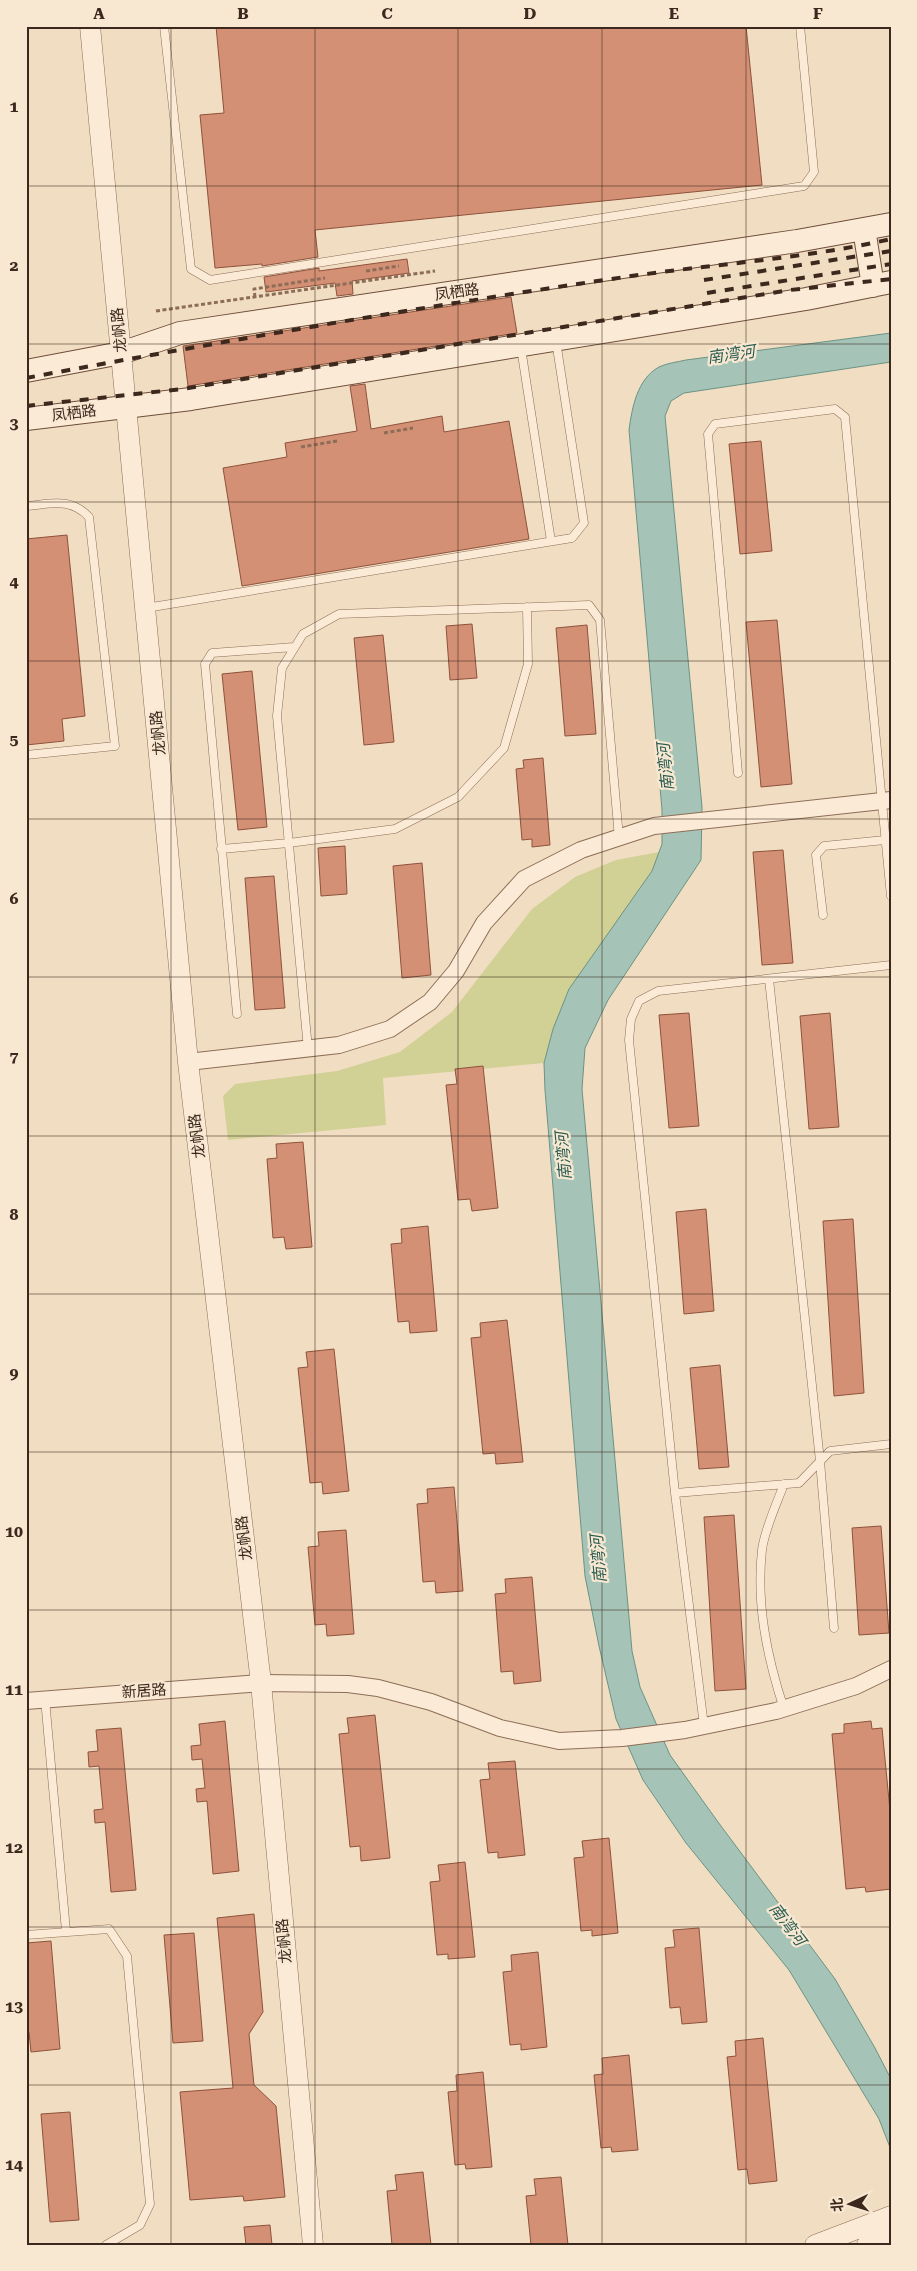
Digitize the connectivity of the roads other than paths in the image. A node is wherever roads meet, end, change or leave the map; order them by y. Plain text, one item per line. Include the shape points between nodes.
1 (90, 26) edge
2 (164, 26) edge
3 (800, 26) edge
4 (891, 224) edge
5 (864, 229) junction
6 (882, 284) edge
7 (556, 340) junction
8 (521, 346) junction
9 (121, 353) junction
10 (26, 371) edge
11 (127, 406) junction
12 (26, 420) edge
13 (26, 506) edge
14 (551, 541) junction
15 (527, 607) junction
16 (146, 608) junction
17 (294, 647) junction
18 (26, 755) edge
19 (738, 773) dead end
20 (886, 800) edge
21 (618, 838) junction
22 (885, 840) junction
23 (289, 843) junction
24 (221, 849) junction
25 (891, 896) edge
26 (822, 915) dead end
27 (891, 965) edge
28 (770, 979) junction
29 (237, 1014) dead end
30 (308, 1048) junction
31 (188, 1062) junction
32 (891, 1444) edge
33 (820, 1461) junction
34 (784, 1484) junction
35 (675, 1493) junction
36 (834, 1628) dead end
37 (891, 1669) edge
38 (261, 1683) junction
39 (45, 1699) junction
40 (26, 1701) edge
41 (784, 1709) junction
42 (704, 1726) junction
43 (66, 1931) junction
44 (26, 1935) edge
45 (891, 2216) edge
46 (891, 2236) edge
47 (106, 2245) edge
48 (313, 2245) edge
49 (815, 2245) edge
50 (867, 2245) edge

1 - 9 street, 龙帆路
2 - 3 lane via 191,269 210,280 804,186 814,172
4 - 5 main road, 凤栖路
5 - 6 main road
5 - 9 main road, 凤栖路 via 180,333
6 - 7 main road, 凤栖路
7 - 8 main road, 凤栖路
7 - 14 lane via 584,522 572,538
8 - 11 main road, 凤栖路 via 191,399
8 - 14 lane
9 - 10 main road, 凤栖路
9 - 11 street, 龙帆路
11 - 12 main road, 凤栖路
11 - 16 street, 龙帆路
13 - 18 lane via 72,504 89,516 115,746
14 - 16 lane
15 - 17 lane via 339,614 303,634
15 - 21 lane via 589,605 600,620
15 - 23 lane via 528,664 504,748 458,798 395,829
16 - 31 street, 龙帆路
17 - 23 lane via 282,668 277,716
17 - 24 lane via 212,653 205,664
19 - 20 lane via 708,434 715,424 836,409 845,417
20 - 21 street via 654,826
20 - 22 lane
21 - 30 street via 581,850 524,879 484,923 456,971 430,1002 390,1029 339,1045
22 - 25 lane
22 - 26 lane via 824,846 816,855
23 - 24 lane
23 - 30 lane
24 - 29 lane
27 - 28 lane
28 - 33 lane
28 - 35 lane via 658,992 639,1001 631,1019 629,1040
30 - 31 street
31 - 38 street, 龙帆路
32 - 33 lane via 830,1450
33 - 34 lane via 799,1483
33 - 36 lane
34 - 35 lane
34 - 41 lane via 762,1548 760,1607 771,1669
35 - 42 lane
37 - 41 street, 新居路 via 856,1686
38 - 39 street, 新居路
38 - 42 street, 新居路 via 348,1684 378,1688 431,1702 500,1728 560,1741 622,1738
38 - 48 street, 龙帆路
39 - 40 street, 新居路
39 - 43 lane
41 - 42 street, 新居路
43 - 44 lane
43 - 47 lane via 109,1929 127,1956 150,2204 140,2225
45 - 49 street
46 - 50 street

